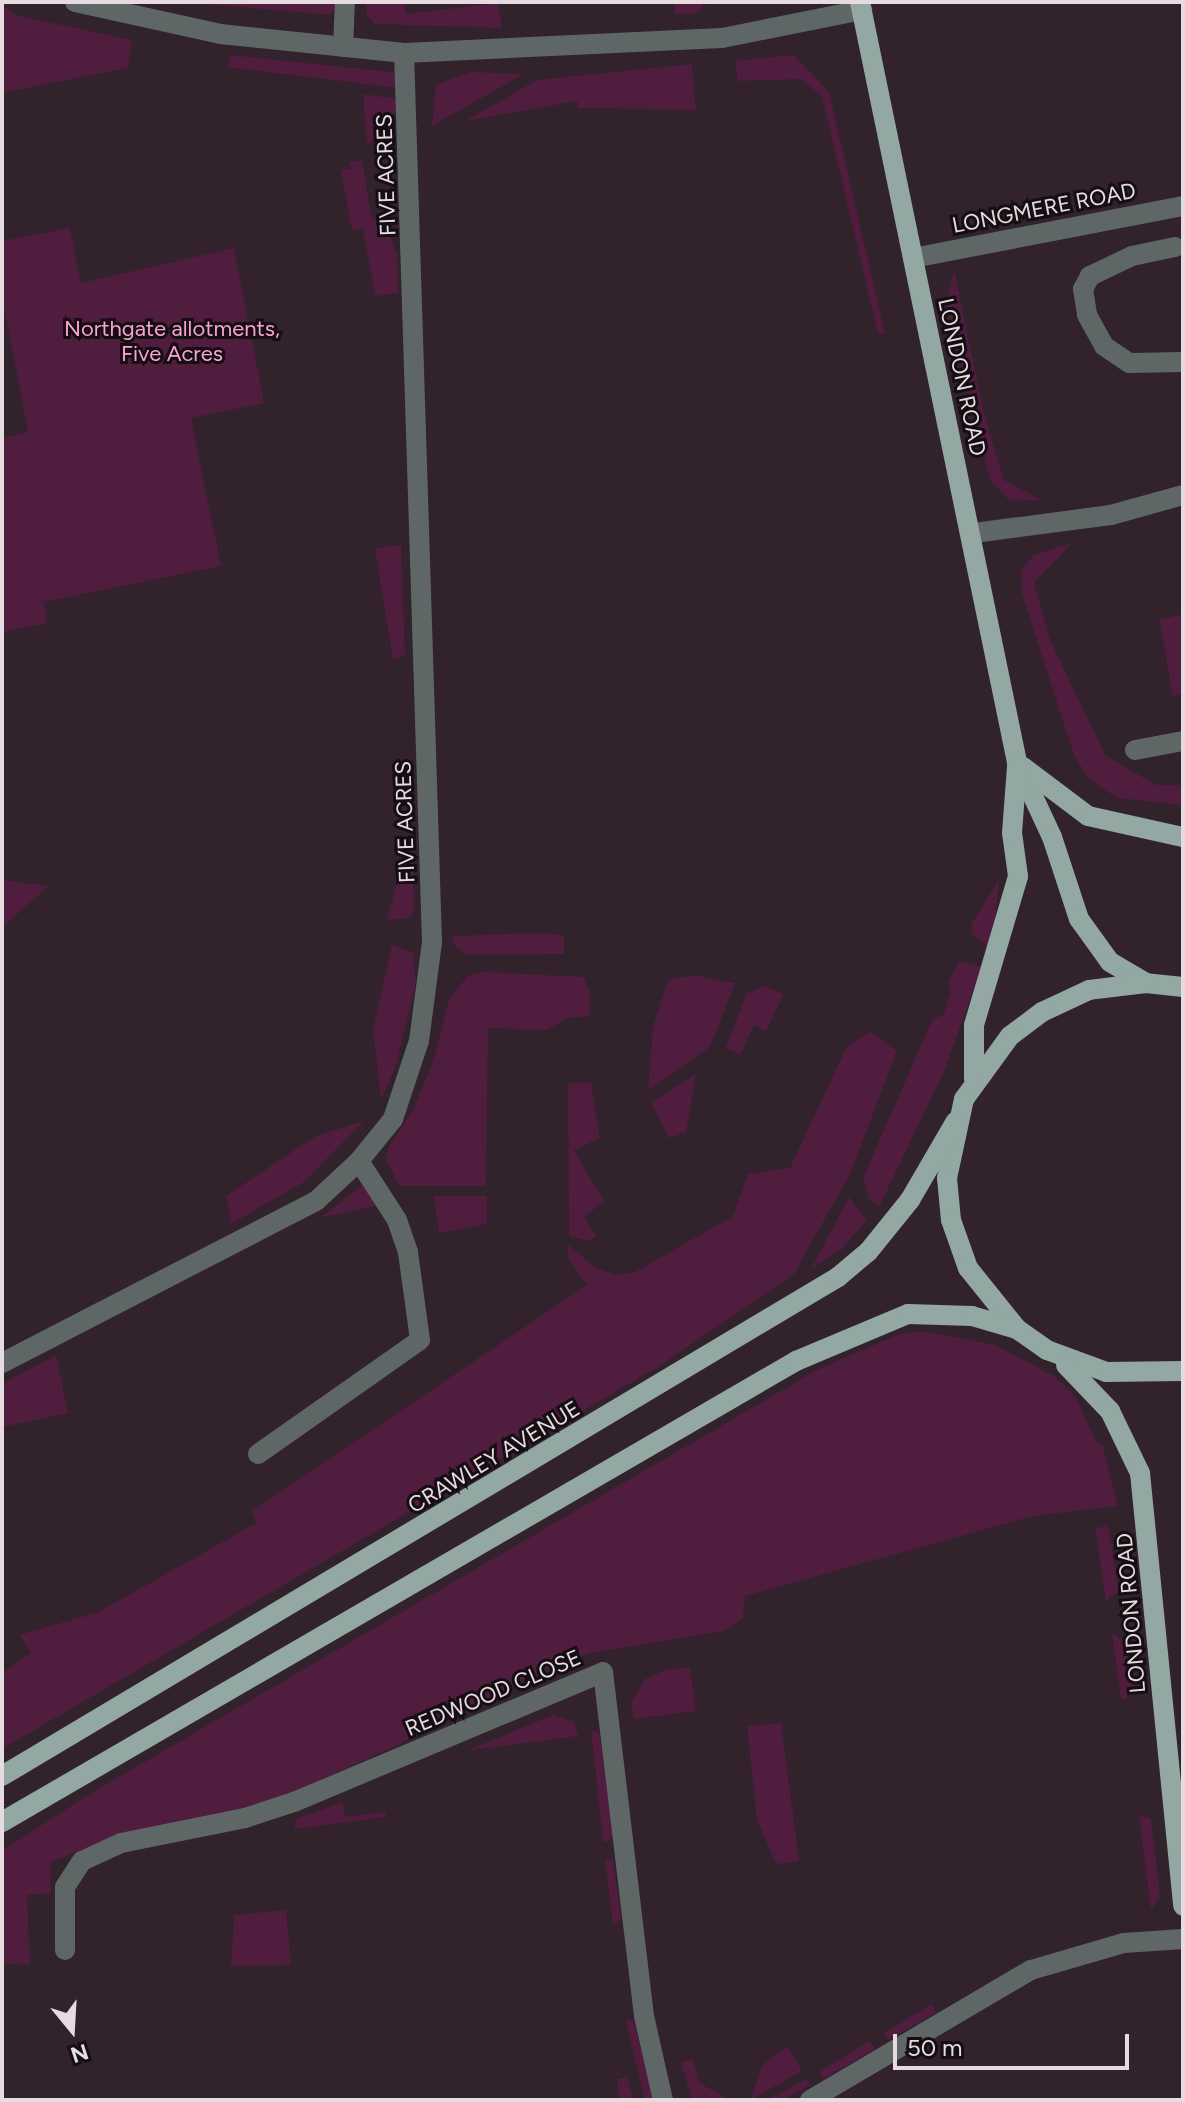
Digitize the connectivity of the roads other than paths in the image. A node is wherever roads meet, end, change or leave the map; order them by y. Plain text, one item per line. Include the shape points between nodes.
1 (75, 2) edge
2 (345, 2) edge
3 (861, 6) edge
4 (343, 47) junction
5 (404, 53) junction
6 (1183, 206) edge
7 (1175, 247) dead end
8 (913, 258) junction
9 (1183, 362) edge
10 (1183, 495) edge
11 (974, 533) junction
12 (1183, 741) edge
13 (1135, 750) dead end
14 (1017, 762) junction
15 (1183, 837) edge
16 (1183, 973) edge
17 (1153, 983) junction
18 (1183, 987) edge
19 (974, 1079) junction
20 (956, 1121) junction
21 (359, 1161) junction
22 (1017, 1329) junction
23 (1047, 1350) junction
24 (2, 1363) edge
25 (1183, 1371) edge
26 (258, 1454) dead end
27 (2, 1776) edge
28 (2, 1822) edge
29 (1183, 1906) edge
30 (1183, 1939) edge
31 (65, 1950) dead end
32 (663, 2100) edge
33 (810, 2100) edge

1 - 4 street via 220,34
2 - 4 street
3 - 5 street via 722,38
3 - 8 main road, LONDON ROAD
4 - 5 street
5 - 21 street, FIVE ACRES via 431,962 419,1041 393,1119
6 - 8 street, LONGMERE ROAD
7 - 9 street via 1132,256 1090,276 1083,289 1087,315 1104,346 1129,363
8 - 11 main road, LONDON ROAD
10 - 11 street via 1111,515
11 - 14 main road, LONDON ROAD
12 - 13 street
14 - 15 main road via 1088,816
14 - 17 main road, LONDON ROAD via 1052,837 1079,919 1110,962
14 - 19 main road, LONDON ROAD via 1012,833 1018,876 974,1025
16 - 17 main road
17 - 18 main road
17 - 19 main road via 1089,990 1055,1005 1010,1036
19 - 20 main road
20 - 22 main road via 947,1178 958,1244 989,1301
20 - 27 main road, CRAWLEY AVENUE via 887,1230 838,1277
21 - 24 street, FIVE ACRES via 316,1201
21 - 26 street via 397,1220 408,1252 420,1340
22 - 23 main road
22 - 28 main road via 972,1316 908,1314 796,1361
23 - 25 main road via 1106,1372
23 - 29 main road, LONDON ROAD via 1105,1404 1140,1473
30 - 33 street via 1124,1943 1031,1970
31 - 32 street, REDWOOD CLOSE via 65,1887 82,1861 121,1843 245,1818 294,1802 603,1672 644,2016

